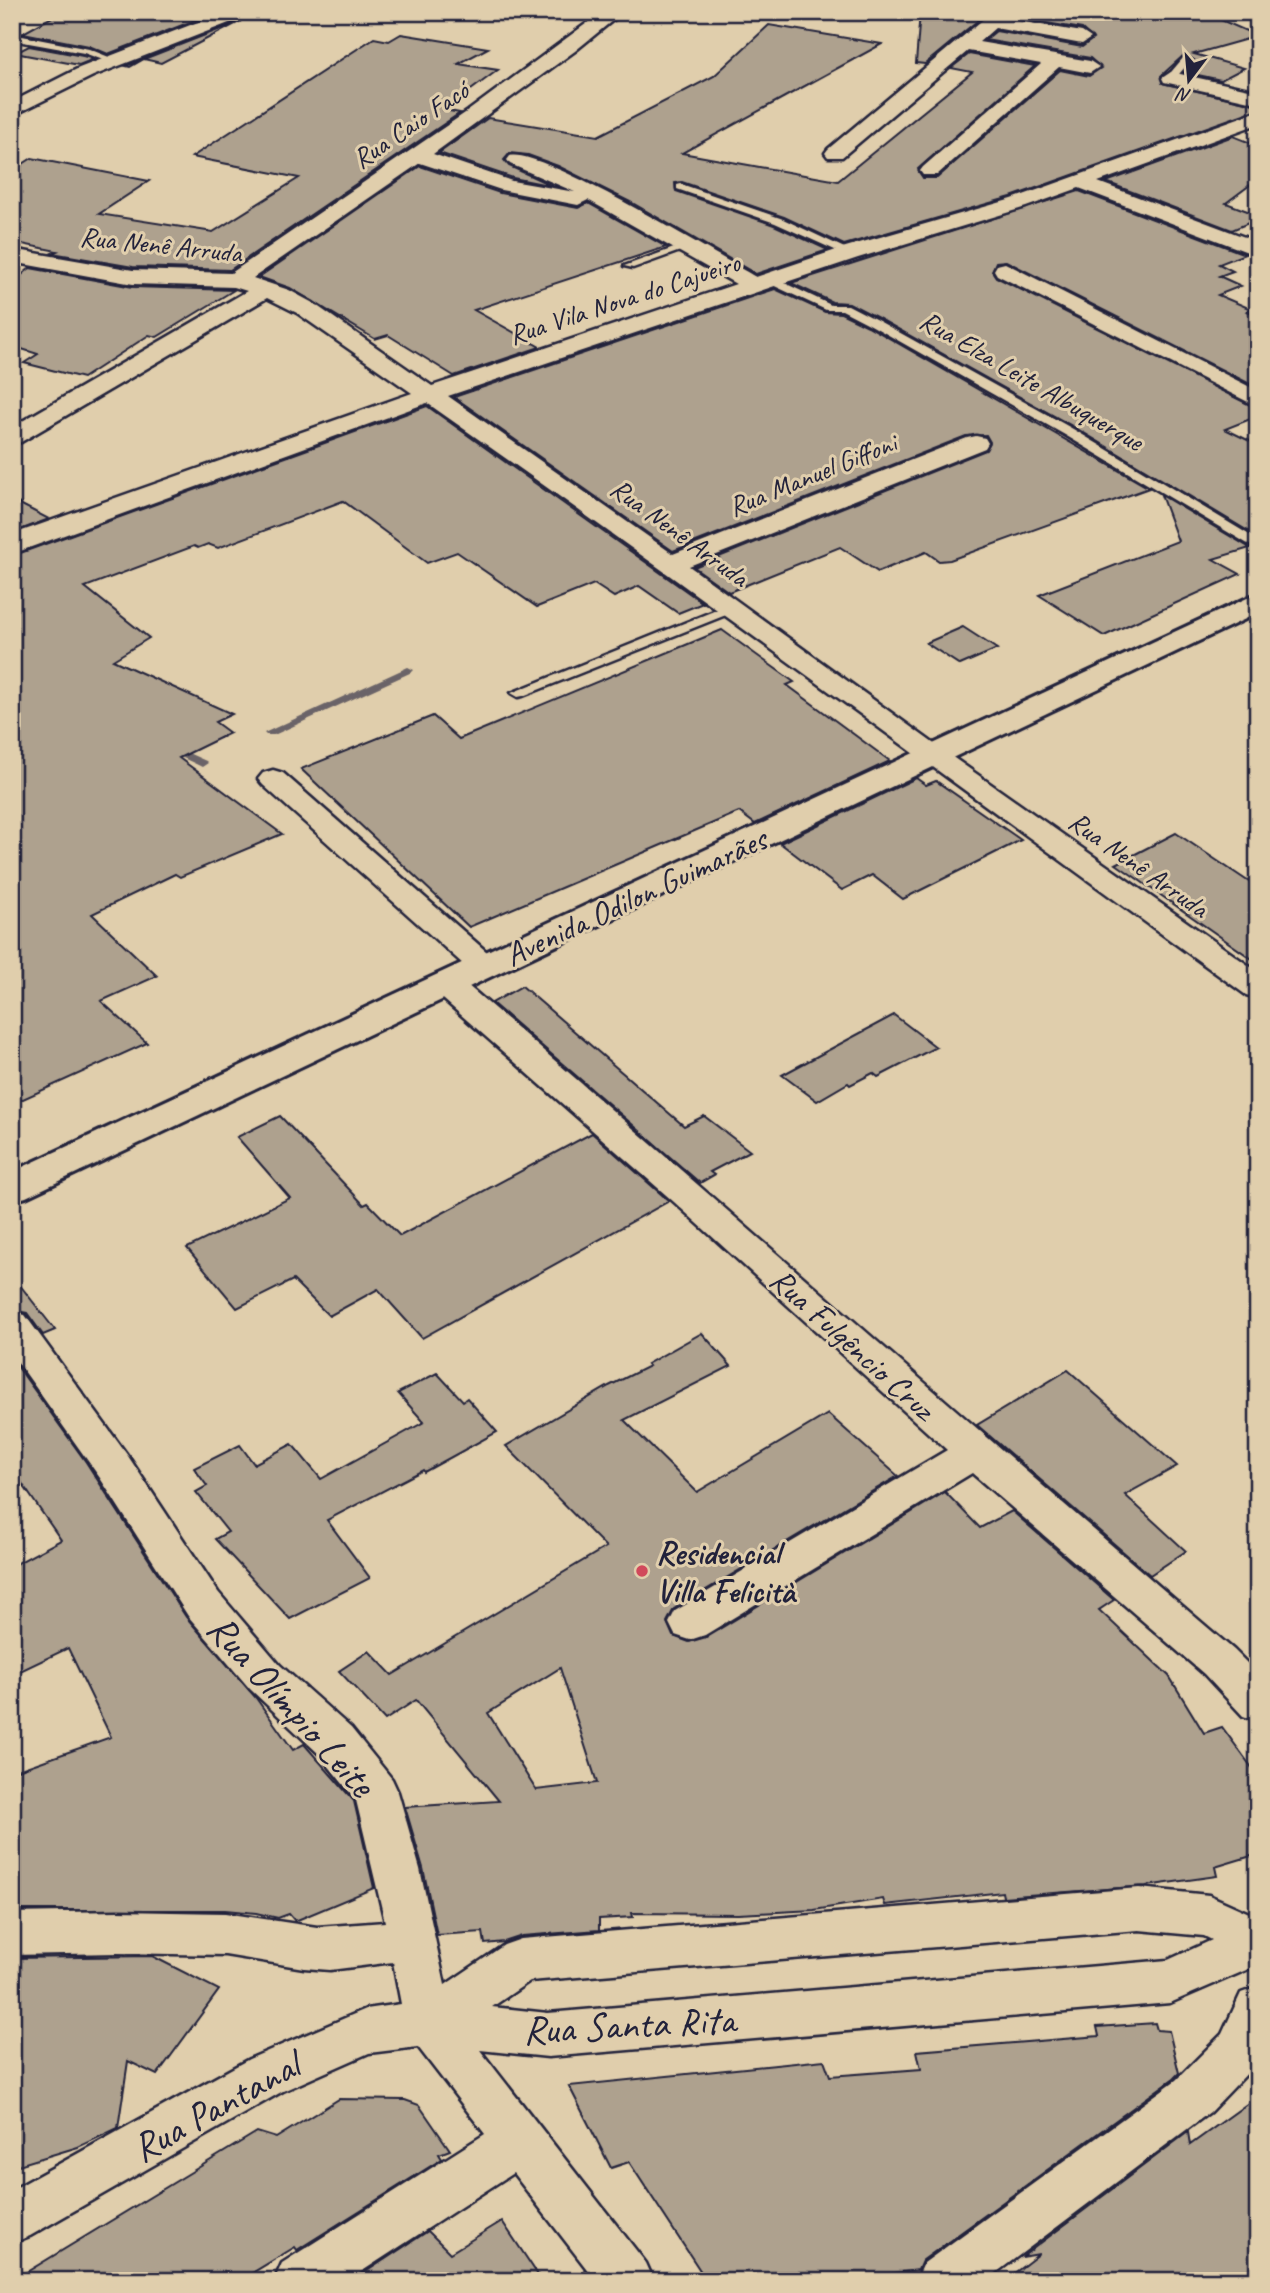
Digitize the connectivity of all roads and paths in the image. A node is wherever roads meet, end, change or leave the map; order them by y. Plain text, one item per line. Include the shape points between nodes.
1 (241, 12) edge
2 (614, 12) edge
3 (998, 17) edge
4 (1097, 25) dead end
5 (12, 37) edge
6 (1082, 38) junction
7 (965, 45) junction
8 (1061, 56) junction
9 (1186, 60) dead end
10 (114, 61) junction
11 (1090, 67) dead end
12 (1171, 78) joint
13 (1258, 97) edge
14 (12, 110) edge
15 (1258, 117) edge
16 (835, 153) dead end
17 (416, 155) junction
18 (517, 160) dead end
19 (930, 172) dead end
20 (1078, 181) junction
21 (681, 187) dead end
22 (608, 202) junction
23 (689, 246) junction
24 (1258, 250) edge
25 (850, 253) junction
26 (12, 255) edge
27 (629, 266) dead end
28 (1005, 270) dead end
29 (236, 280) junction
30 (762, 283) junction
31 (265, 289) junction
32 (430, 394) junction
33 (1258, 400) edge
34 (12, 437) edge
35 (976, 443) dead end
36 (19, 537) edge
37 (1258, 546) edge
38 (670, 564) junction
39 (1258, 602) edge
40 (731, 608) junction
41 (519, 693) dead end
42 (934, 757) junction
43 (273, 779) dead end
44 (484, 966) junction
45 (447, 985) junction
46 (1258, 988) edge
47 (12, 1188) edge
48 (12, 1325) edge
49 (975, 1452) junction
50 (690, 1623) dead end
51 (1258, 1703) edge
52 (12, 1934) edge
53 (410, 1937) junction
54 (1258, 1942) edge
55 (1258, 2009) edge
56 (429, 2023) junction
57 (520, 2140) junction
58 (12, 2218) edge
59 (300, 2281) edge
60 (628, 2281) edge
61 (942, 2281) edge

1 - 10 street
2 - 17 street, Rua Caio Facó via 476,117
3 - 6 street
3 - 7 street
4 - 6 street
5 - 10 lane
6 - 8 street
7 - 8 street
7 - 16 street
8 - 11 street
8 - 19 street
9 - 12 lane
10 - 14 street
12 - 13 street
15 - 20 street, Rua Vila Nova do Cajueiro
17 - 22 street via 508,186
17 - 29 street, Rua Caio Facó
18 - 22 street, Rua Elza Leite Albuquerque
20 - 24 street
20 - 25 street, Rua Vila Nova do Cajueiro
21 - 25 lane via 779,221
22 - 23 street, Rua Elza Leite Albuquerque
23 - 27 lane
23 - 30 street, Rua Elza Leite Albuquerque
25 - 30 street, Rua Vila Nova do Cajueiro
26 - 29 street, Rua Nenê Arruda via 133,277
28 - 33 street
29 - 31 street, Rua Nenê Arruda
30 - 32 street, Rua Vila Nova do Cajueiro
30 - 37 lane, Rua Elza Leite Albuquerque via 830,307 844,307 873,322
31 - 32 street, Rua Nenê Arruda via 305,308
31 - 34 street
32 - 36 street, Rua Vila Nova do Cajueiro
32 - 38 street, Rua Nenê Arruda
35 - 38 street, Rua Manuel Giffoni
38 - 40 street, Rua Nenê Arruda
39 - 42 street, Avenida Odilon Guimarães
40 - 41 lane
40 - 42 street, Rua Nenê Arruda
42 - 44 street, Avenida Odilon Guimarães
42 - 46 street, Rua Nenê Arruda
43 - 44 street
44 - 45 street, Avenida Odilon Guimarães
45 - 47 street, Avenida Odilon Guimarães
45 - 49 street, Rua Fulgêncio Cruz
48 - 53 street, Rua Olímpio Leite via 114,1467 203,1604 265,1677 335,1741 376,1792
49 - 50 street
49 - 51 street, Rua Fulgêncio Cruz via 1219,1662
52 - 53 street via 226,1934 337,1948
53 - 56 street, Rua Olímpio Leite
54 - 56 street, Rua Santa Rita via 1170,1981 548,2035
54 - 56 street, Rua Santa Rita via 1209,1916 1139,1909 521,1960
55 - 61 street via 1239,2050 1193,2096
56 - 57 street, Rua Olímpio Leite
56 - 58 street, Rua Pantanal via 366,2031 313,2052
57 - 59 street
57 - 60 street, Rua Olímpio Leite

